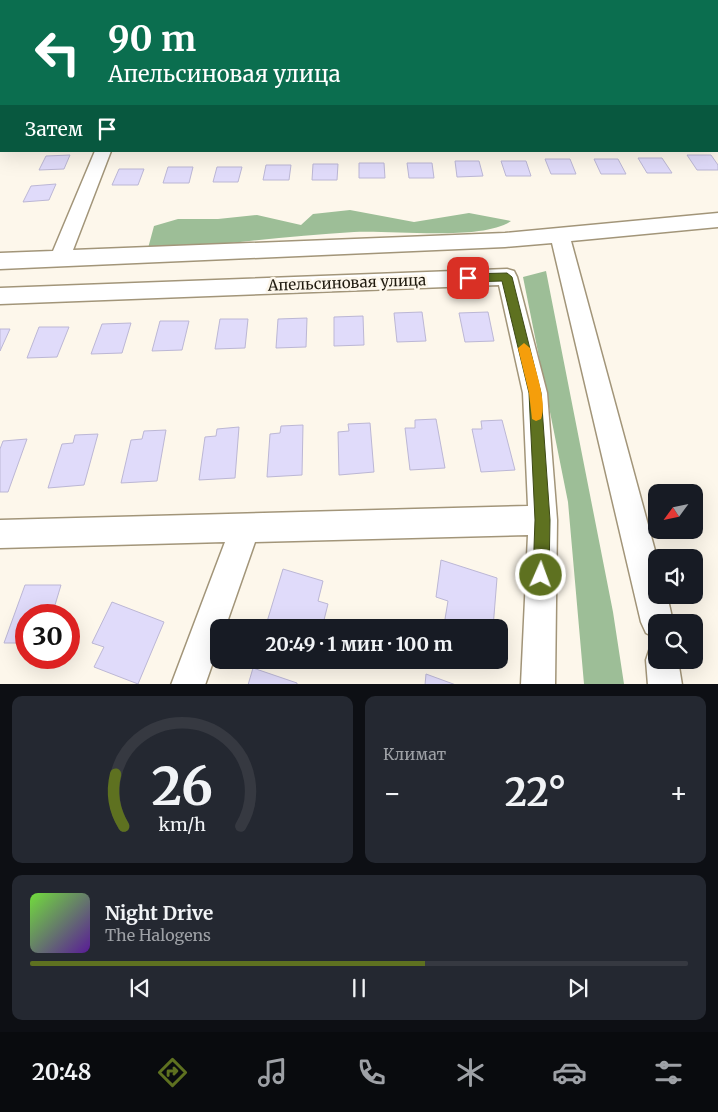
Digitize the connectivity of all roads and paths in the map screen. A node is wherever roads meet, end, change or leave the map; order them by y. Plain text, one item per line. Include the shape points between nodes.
1 (104, 152) edge
2 (718, 220) edge
3 (560, 235) junction
4 (60, 258) junction
5 (0, 261) edge
6 (0, 296) edge
7 (543, 520) junction
8 (245, 528) junction
9 (0, 534) edge
10 (656, 614) edge
11 (663, 669) edge
12 (188, 684) edge
13 (538, 684) edge
14 (665, 684) edge

1 - 4 street
2 - 3 street
3 - 4 street via 506,240
3 - 10 street
4 - 5 street
6 - 7 street, Апельсиновая улица via 507,277 535,393
7 - 8 street
7 - 13 street, Апельсиновая улица
8 - 9 street
8 - 12 street
11 - 14 street

